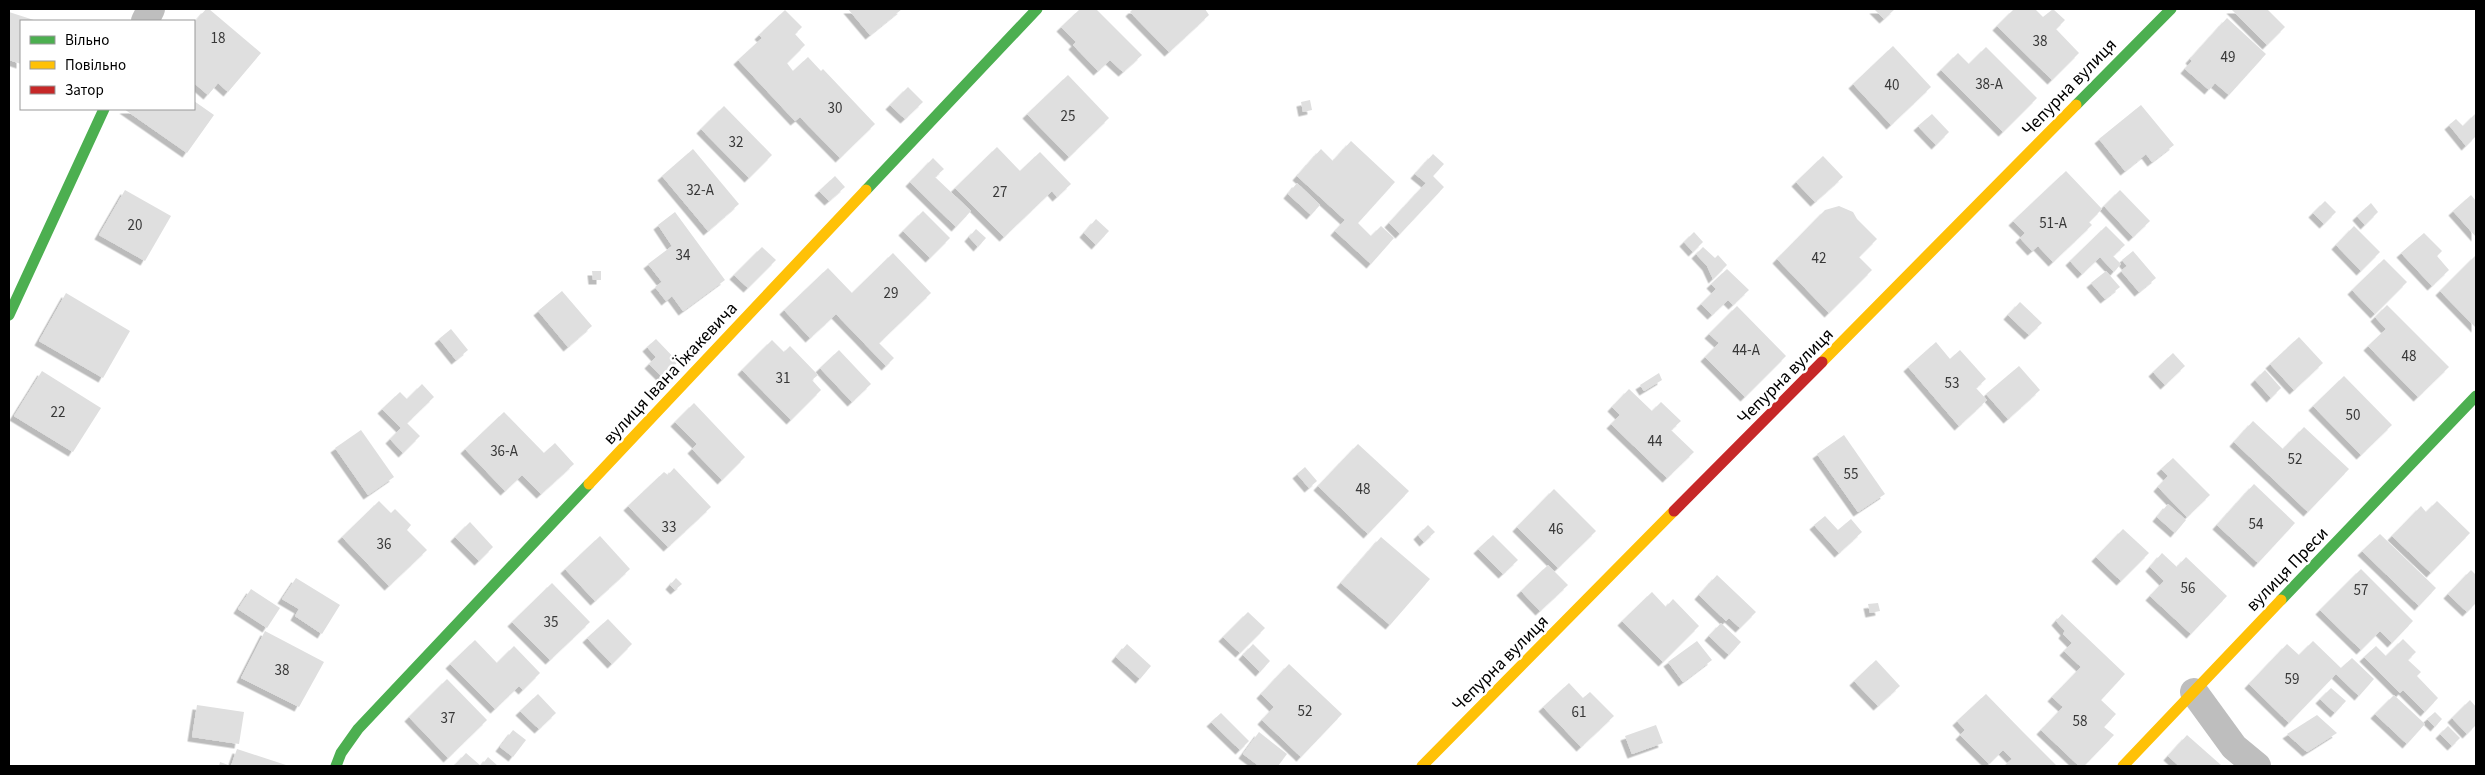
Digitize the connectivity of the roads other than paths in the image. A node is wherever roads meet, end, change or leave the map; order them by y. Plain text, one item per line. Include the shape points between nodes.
1 (1036, 9) edge
2 (2171, 9) edge
3 (104, 110) edge
4 (9, 315) edge
5 (2476, 396) edge
6 (2194, 692) junction
7 (336, 766) edge
8 (1422, 766) edge
9 (2123, 766) edge
10 (2257, 766) edge

1 - 7 street, вулиця Івана Їжакевича via 358,729
2 - 8 street, Чепурна вулиця
3 - 4 street
5 - 6 street, вулиця Преси
6 - 9 street, вулиця Преси
6 - 10 street via 2234,747

